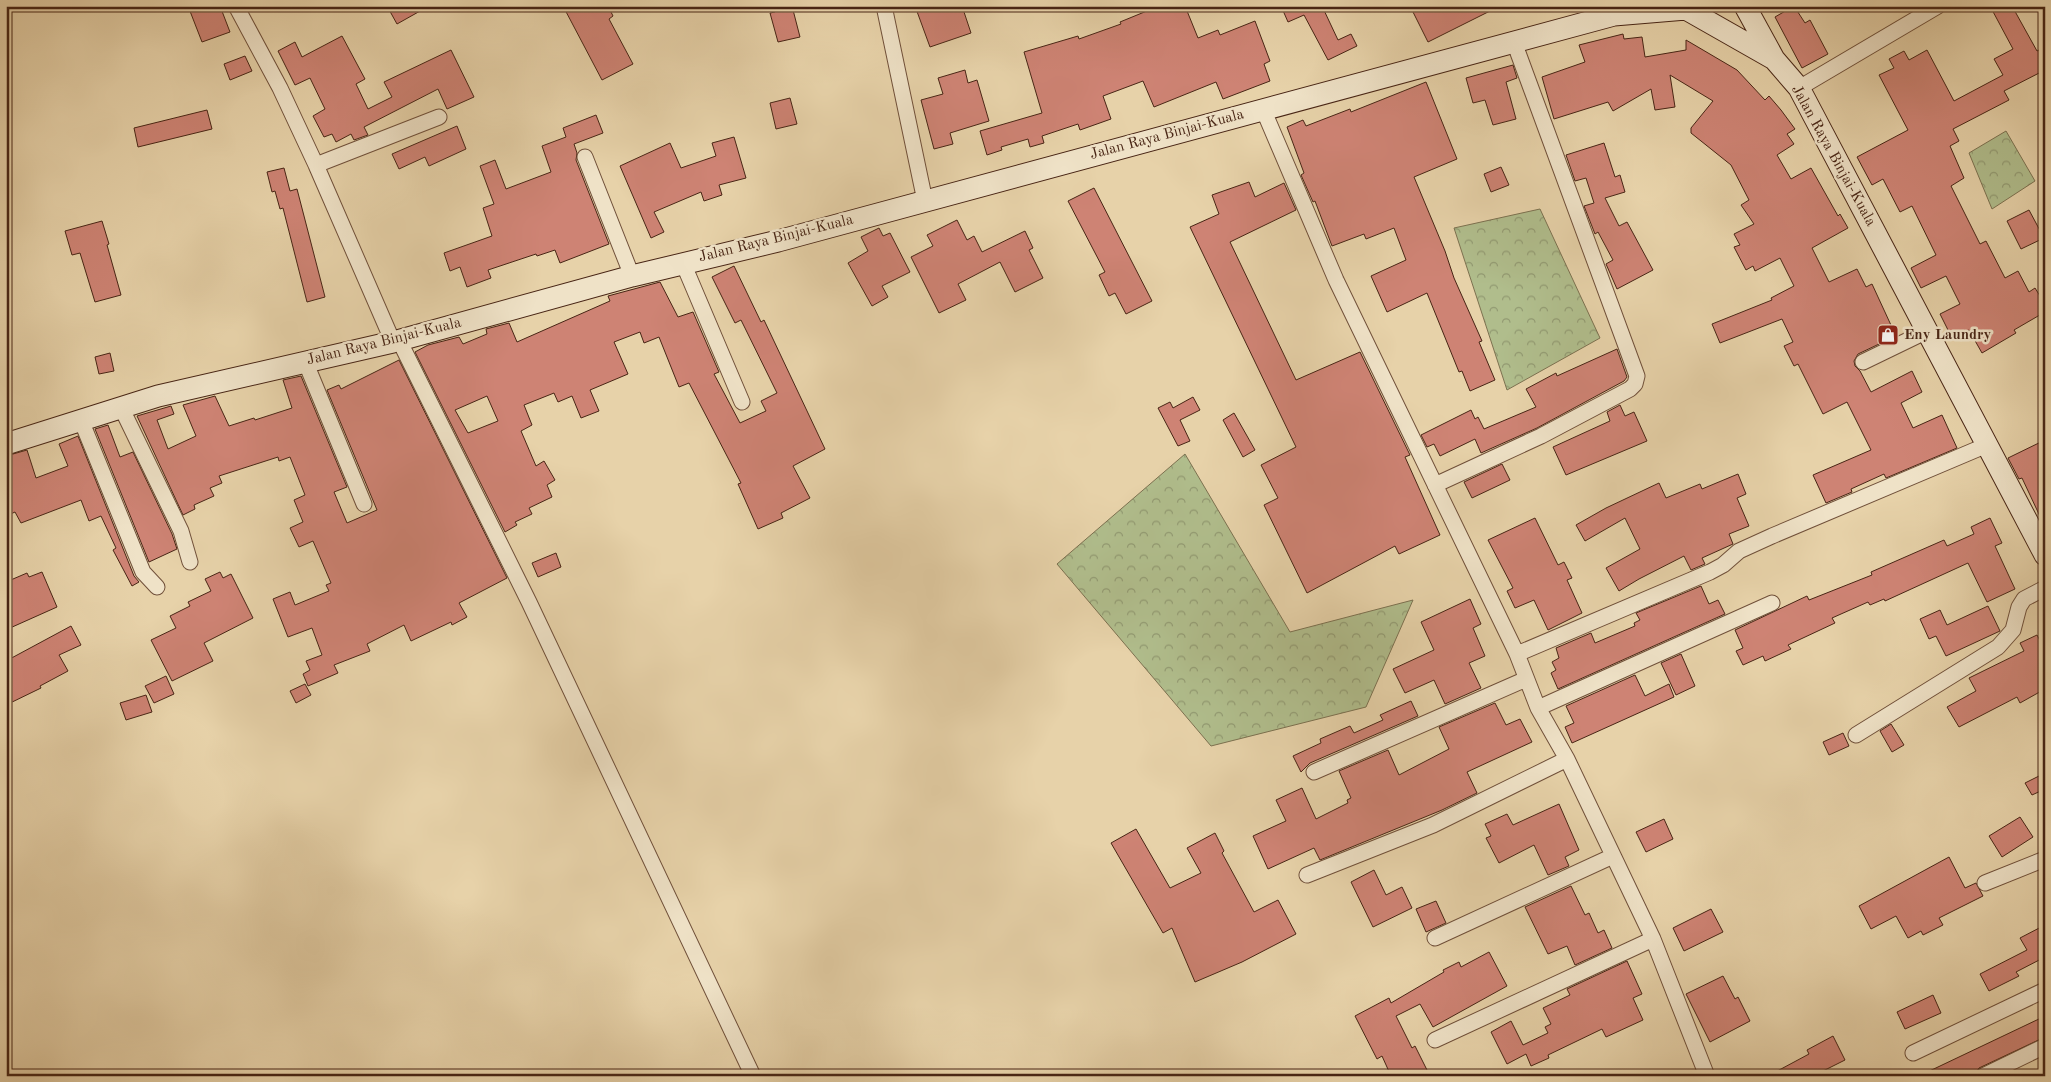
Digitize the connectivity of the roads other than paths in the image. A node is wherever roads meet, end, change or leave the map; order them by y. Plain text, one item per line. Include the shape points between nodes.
1 (236, 6) edge
2 (884, 6) edge
3 (1745, 6) edge
4 (1938, 6) edge
5 (1688, 8) edge
6 (1514, 42) junction
7 (1774, 58) junction
8 (1799, 88) junction
9 (1262, 110) junction
10 (439, 117) dead end
11 (585, 157) dead end
12 (316, 165) junction
13 (925, 201) junction
14 (683, 262) junction
15 (632, 276) junction
16 (1927, 331) junction
17 (396, 341) junction
18 (305, 361) junction
19 (1863, 362) dead end
20 (742, 402) dead end
21 (121, 408) junction
22 (81, 420) junction
23 (6, 444) edge
24 (1987, 445) junction
25 (1435, 485) junction
26 (364, 504) dead end
27 (2045, 555) edge
28 (190, 562) dead end
29 (157, 587) dead end
30 (2045, 588) edge
31 (1772, 603) dead end
32 (1517, 654) junction
33 (1526, 679) junction
34 (1538, 708) junction
35 (1856, 735) dead end
36 (1568, 758) junction
37 (1314, 772) dead end
38 (1613, 856) junction
39 (2045, 859) edge
40 (1307, 875) dead end
41 (1985, 883) dead end
42 (1434, 938) dead end
43 (1653, 939) junction
44 (2045, 990) edge
45 (1435, 1040) dead end
46 (2045, 1046) edge
47 (1913, 1053) dead end
48 (753, 1076) edge
49 (1707, 1076) edge
50 (1983, 1076) edge

1 - 12 street
2 - 13 street
3 - 7 main road
4 - 8 street
5 - 6 main road, Jalan Raya Binjai-Kuala via 1614,15
5 - 7 main road, Jalan Raya Binjai-Kuala via 1719,30
6 - 9 main road, Jalan Raya Binjai-Kuala
6 - 25 street via 1637,376 1630,390 1542,436
7 - 8 main road, Jalan Raya Binjai-Kuala
8 - 16 main road, Jalan Raya Binjai-Kuala
9 - 13 main road, Jalan Raya Binjai-Kuala
9 - 25 street via 1336,280
10 - 12 street
11 - 15 street
12 - 17 street
13 - 14 main road, Jalan Raya Binjai-Kuala via 778,241
14 - 15 main road, Jalan Raya Binjai-Kuala
14 - 20 street
15 - 17 main road, Jalan Raya Binjai-Kuala
16 - 19 street
16 - 24 main road, Jalan Raya Binjai-Kuala
17 - 18 main road, Jalan Raya Binjai-Kuala
17 - 48 street via 529,602
18 - 21 main road, Jalan Raya Binjai-Kuala
18 - 26 street
21 - 22 main road, Jalan Raya Binjai-Kuala
21 - 28 street via 181,531
22 - 23 main road, Jalan Raya Binjai-Kuala
22 - 29 street via 143,572
24 - 27 main road, Jalan Raya Binjai-Kuala
24 - 32 street via 1772,536 1739,551 1710,572
25 - 32 street
30 - 35 street via 2024,599 2013,630 1998,647
31 - 34 street
32 - 33 street
33 - 34 street
33 - 37 street
34 - 36 street
36 - 38 street
36 - 40 street via 1433,825
38 - 42 street
38 - 43 street
39 - 41 street
43 - 45 street
43 - 49 street
44 - 47 street
46 - 50 street

